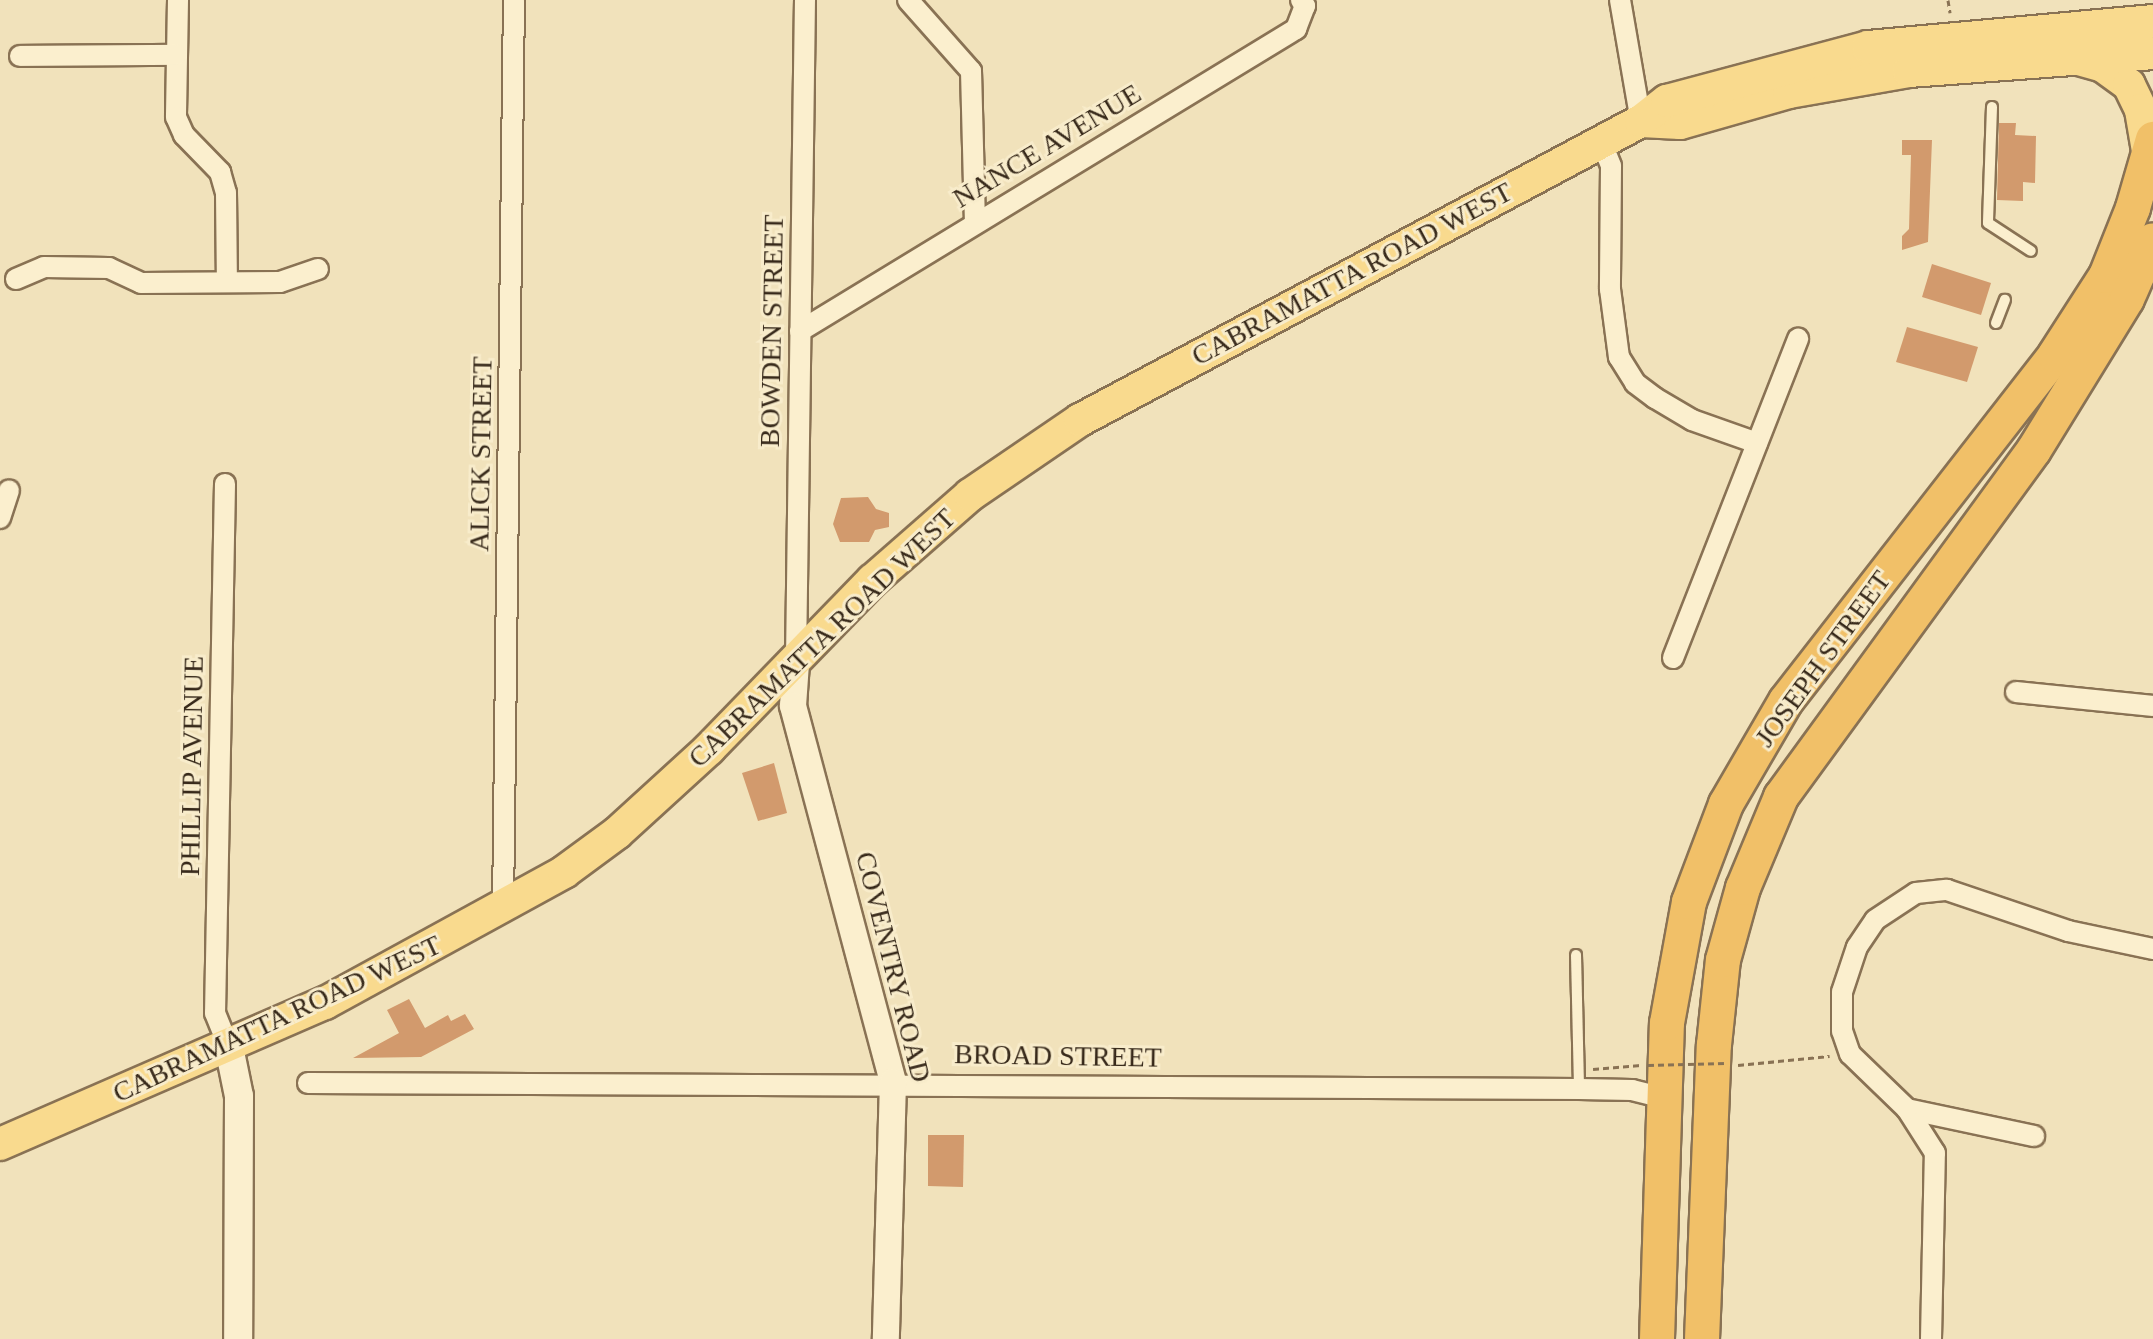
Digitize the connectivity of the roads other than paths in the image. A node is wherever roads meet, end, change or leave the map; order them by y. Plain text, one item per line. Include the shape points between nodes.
1 (178, 0) edge
2 (514, 0) edge
3 (805, 0) edge
4 (908, 0) edge
5 (1301, 0) edge
6 (1620, 0) edge
7 (2134, 0) edge
8 (2153, 21) edge
9 (2073, 26) junction
10 (2153, 53) edge
11 (176, 55) junction
12 (20, 56) dead end
13 (2061, 56) junction
14 (1992, 107) dead end
15 (1641, 121) junction
16 (1601, 141) junction
17 (2151, 148) edge
18 (975, 221) junction
19 (2153, 240) edge
20 (2031, 251) dead end
21 (318, 269) dead end
22 (16, 279) dead end
23 (227, 282) junction
24 (2005, 300) dead end
25 (1996, 323) dead end
26 (800, 331) junction
27 (1798, 339) dead end
28 (1757, 443) junction
29 (225, 484) dead end
30 (9, 490) dead end
31 (0, 518) edge
32 (1673, 658) dead end
33 (796, 663) junction
34 (2016, 692) dead end
35 (2153, 706) edge
36 (503, 909) junction
37 (2153, 949) edge
38 (1576, 955) dead end
39 (229, 1047) junction
40 (893, 1082) junction
41 (308, 1083) dead end
42 (1583, 1089) junction
43 (1663, 1098) junction
44 (1907, 1109) junction
45 (2034, 1136) dead end
46 (0, 1144) edge
47 (238, 1339) edge
48 (886, 1339) edge
49 (1657, 1339) edge
50 (1702, 1339) edge
51 (1931, 1339) edge

1 - 11 street
2 - 36 street, ALICK STREET
3 - 26 street, BOWDEN STREET
4 - 18 street via 971,71
5 - 18 street, NANCE AVENUE via 1305,6 1296,29
6 - 15 street
7 - 9 main road
8 - 9 main road, CABRAMATTA ROAD WEST
9 - 15 main road, CABRAMATTA ROAD WEST via 1940,38 1815,58 1667,101
10 - 13 main road, CABRAMATTA ROAD WEST
11 - 12 street
11 - 23 street via 176,117 184,135 220,172 226,193
13 - 15 main road, CABRAMATTA ROAD WEST via 1789,92 1680,123
13 - 17 main road via 2103,66 2129,85
14 - 20 lane via 1988,223
15 - 16 main road, CABRAMATTA ROAD WEST
16 - 28 street via 1611,166 1610,289 1619,357 1635,383 1655,398 1692,420
16 - 33 main road, CABRAMATTA ROAD WEST via 1080,420 970,495 922,535
17 - 43 highway, JOSEPH STREET via 2106,276 2055,355 1786,701 1726,804 1689,902 1667,1023
18 - 26 street, NANCE AVENUE
19 - 50 highway, JOSEPH STREET via 2127,299 2034,450 1781,797 1748,875 1723,960 1714,1045
21 - 23 street via 280,282
22 - 23 street via 44,267 70,267 109,268 141,283
24 - 25 lane
26 - 33 street, BOWDEN STREET
27 - 28 street
28 - 32 street
29 - 39 street, PHILLIP AVENUE via 215,1013
30 - 31 street
33 - 36 main road, CABRAMATTA ROAD WEST via 617,833
33 - 40 street, COVENTRY ROAD via 793,706
34 - 35 street
36 - 39 main road, CABRAMATTA ROAD WEST
37 - 44 street via 2068,931 1947,890 1916,893 1875,920 1857,947 1842,992 1842,1031 1850,1054
38 - 42 lane
39 - 46 main road, CABRAMATTA ROAD WEST
39 - 47 main road via 239,1096
40 - 41 street, BROAD STREET
40 - 42 street, BROAD STREET
40 - 48 street, COVENTRY ROAD
42 - 43 street, BROAD STREET via 1632,1090
43 - 49 highway, JOSEPH STREET
44 - 45 street
44 - 51 street via 1935,1153

